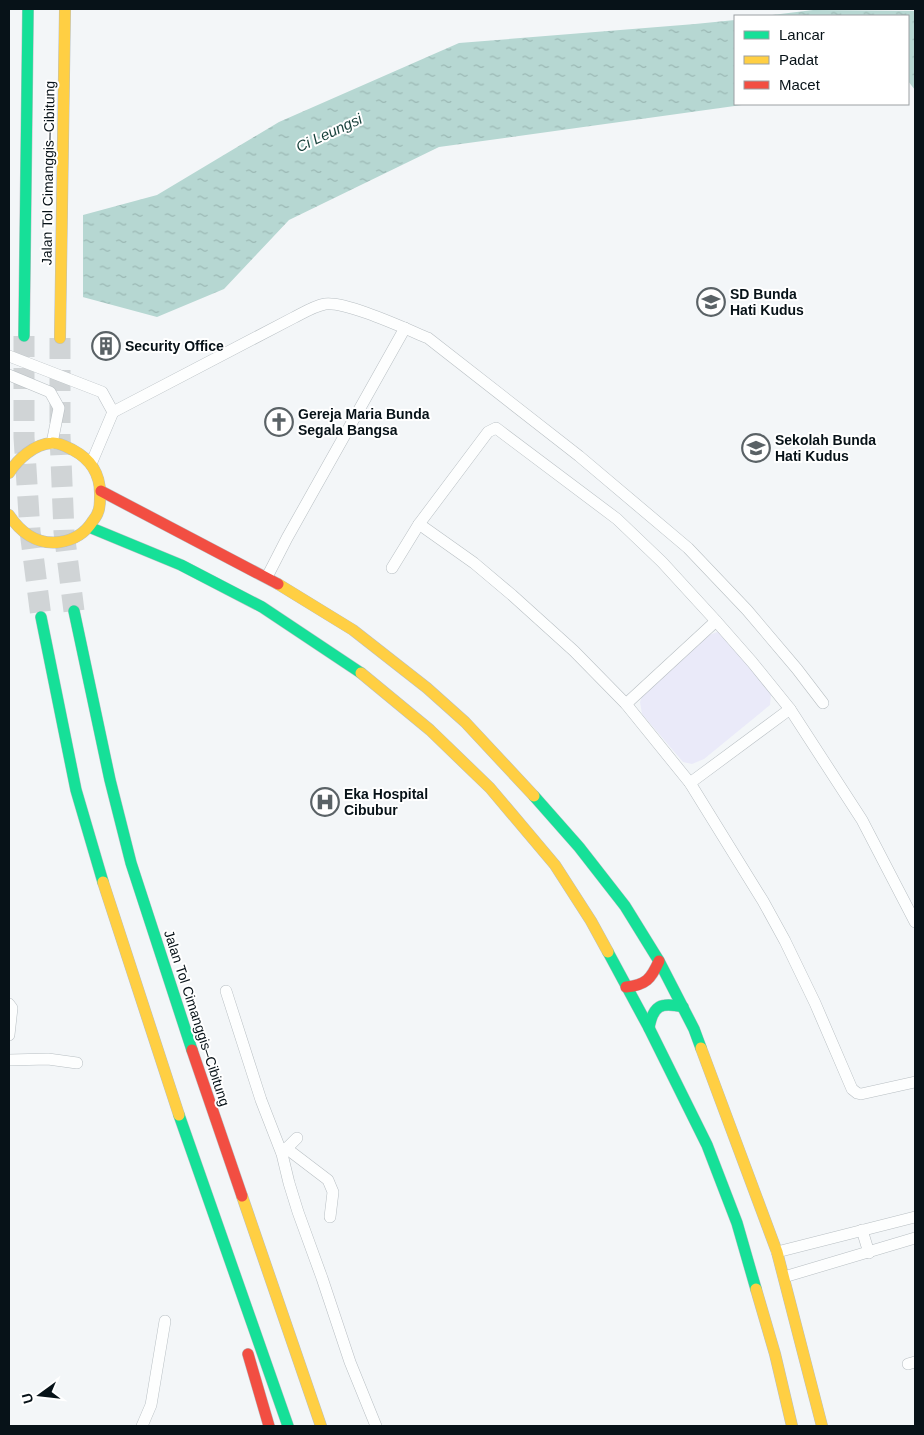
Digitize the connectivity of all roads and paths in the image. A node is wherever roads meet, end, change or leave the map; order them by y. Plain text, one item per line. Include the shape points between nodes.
1 (28, 9) edge
2 (65, 9) edge
3 (405, 328) junction
4 (24, 336) tunnel mouth
5 (60, 338) tunnel mouth
6 (9, 356) edge
7 (9, 375) edge
8 (113, 412) junction
9 (52, 442) junction
10 (91, 464) junction
11 (10, 467) edge
12 (101, 491) junction
13 (9, 515) edge
14 (419, 524) junction
15 (89, 527) junction
16 (392, 568) dead end
17 (267, 577) junction
18 (74, 611) tunnel mouth
19 (41, 617) tunnel mouth
20 (716, 621) junction
21 (626, 704) junction
22 (823, 704) dead end
23 (790, 709) junction
24 (690, 784) junction
25 (915, 922) edge
26 (659, 961) junction
27 (626, 987) junction
28 (226, 992) dead end
29 (9, 1004) edge
30 (683, 1007) junction
31 (649, 1028) junction
32 (9, 1035) edge
33 (9, 1060) edge
34 (77, 1062) dead end
35 (915, 1082) edge
36 (297, 1138) dead end
37 (188, 1142) junction
38 (284, 1151) junction
39 (330, 1217) dead end
40 (915, 1218) edge
41 (862, 1230) junction
42 (915, 1238) edge
43 (777, 1252) junction
44 (869, 1253) junction
45 (784, 1277) junction
46 (165, 1321) dead end
47 (239, 1322) dead end
48 (245, 1341) dead end
49 (301, 1372) junction
50 (142, 1426) edge
51 (269, 1426) edge
52 (288, 1426) edge
53 (320, 1426) edge
54 (326, 1426) edge
55 (376, 1426) edge
56 (792, 1426) edge
57 (822, 1426) edge

1 - 4 main road, Jalan Tol Cimanggis–Cibitung
2 - 5 main road, Jalan Tol Cimanggis–Cibitung
3 - 8 street via 344,306 320,305
3 - 17 street
3 - 22 street via 428,338 564,444 688,548 764,630
6 - 8 street via 102,392
7 - 9 street via 50,392 59,408
8 - 10 street
9 - 10 main road via 79,453
9 - 11 main road via 30,450
10 - 12 main road
12 - 15 main road via 99,510
12 - 17 main road
13 - 15 main road via 26,535 52,543 78,536
14 - 16 street
14 - 20 street via 488,432 496,428 617,520 662,562
14 - 21 street via 512,595 574,650
15 - 27 main road via 182,565 262,607 368,677 430,730 490,788 555,865 591,921
17 - 26 main road via 353,630 465,722 579,847 625,906
18 - 49 main road, Jalan Tol Cimanggis–Cibitung via 130,863
19 - 37 main road via 76,790
20 - 21 street
20 - 23 street
21 - 24 street
23 - 24 street
23 - 25 street via 862,820
24 - 35 street via 785,941 852,1089 861,1094
26 - 27 main road via 649,980
26 - 30 main road
27 - 31 main road
28 - 38 street via 261,1100
29 - 32 street via 12,1008
30 - 31 main road via 667,1003 659,1006 654,1010
30 - 43 main road
31 - 56 main road via 707,1145 737,1223
33 - 34 street
36 - 38 street
37 - 47 main road
37 - 52 main road
38 - 39 street via 328,1180 333,1192
38 - 55 street via 288,1183 350,1362
40 - 41 street
41 - 43 street
41 - 44 street
42 - 44 street
43 - 45 main road
44 - 45 street
45 - 57 main road
46 - 50 street via 151,1405
48 - 51 main road
49 - 53 main road, Jalan Tol Cimanggis–Cibitung
49 - 54 main road

